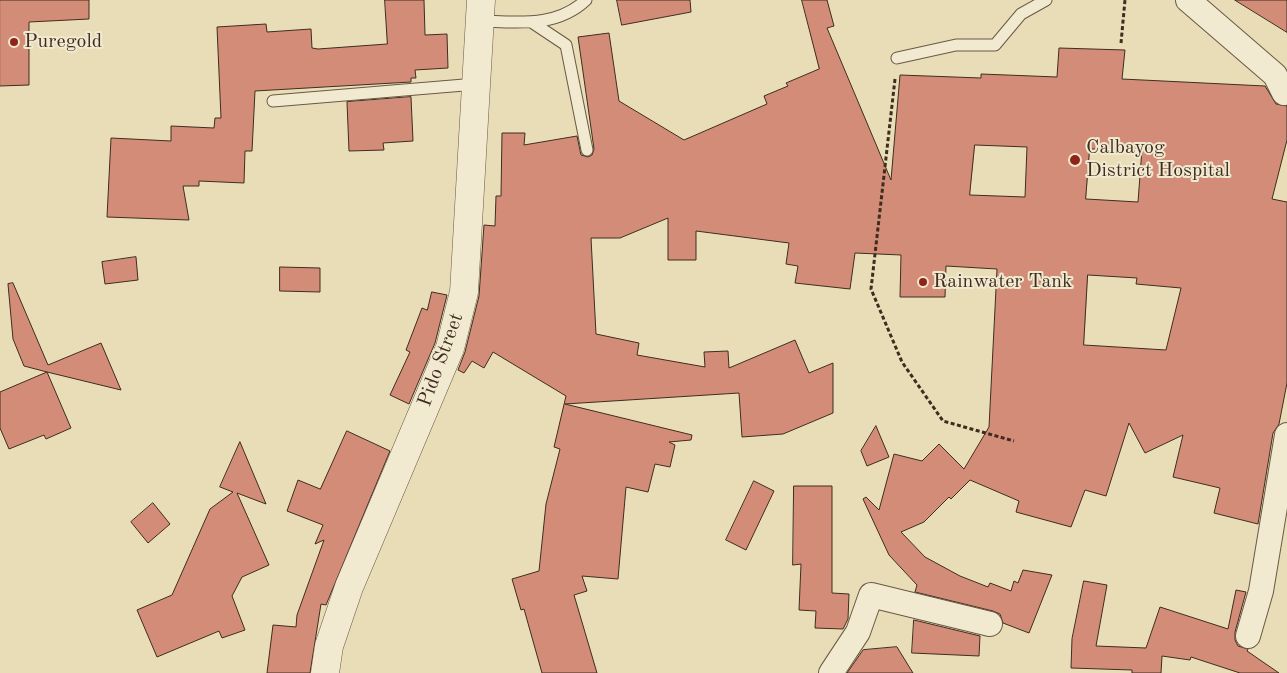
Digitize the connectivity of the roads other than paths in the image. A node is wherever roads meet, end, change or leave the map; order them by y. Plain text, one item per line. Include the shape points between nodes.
1 (586, 0) edge
2 (1046, 0) edge
3 (1188, 0) edge
4 (480, 11) edge
5 (532, 23) junction
6 (897, 58) road end
7 (476, 84) junction
8 (1284, 93) dead end
9 (273, 101) dead end
10 (587, 150) dead end
11 (1287, 436) edge
12 (990, 624) dead end
13 (1248, 636) dead end
14 (326, 673) edge
15 (831, 673) edge

1 - 5 lane via 572,13
2 - 6 lane via 1021,14 995,45 956,45
3 - 8 street via 1275,74
4 - 5 lane
4 - 7 street, Pido Street
5 - 10 lane via 566,46
7 - 9 lane
7 - 14 street, Pido Street via 464,292 450,348 349,587 329,646
11 - 13 street via 1261,591
12 - 15 street via 871,595 858,632

